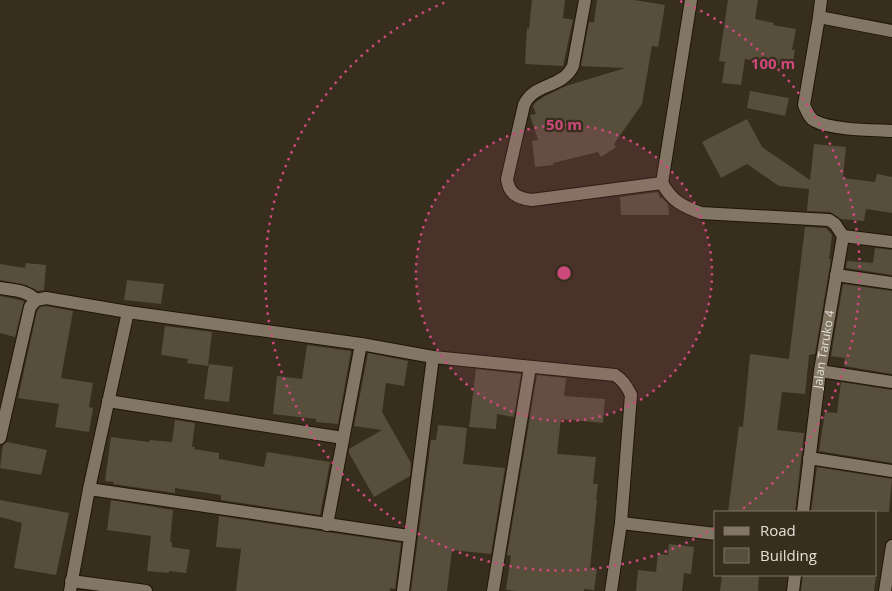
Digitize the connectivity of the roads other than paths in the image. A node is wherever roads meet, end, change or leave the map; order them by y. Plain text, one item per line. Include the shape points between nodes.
1 (585, 0) edge
2 (691, 0) edge
3 (821, 0) edge
4 (819, 17) junction
5 (892, 31) edge
6 (892, 132) edge
7 (662, 183) junction
8 (843, 236) junction
9 (892, 242) edge
10 (836, 275) junction
11 (892, 283) edge
12 (0, 288) edge
13 (36, 300) junction
14 (128, 312) junction
15 (361, 344) junction
16 (433, 357) junction
17 (530, 367) junction
18 (820, 371) junction
19 (892, 382) edge
20 (108, 401) junction
21 (0, 438) edge
22 (343, 438) junction
23 (809, 458) junction
24 (892, 471) edge
25 (89, 489) junction
26 (803, 511) edge
27 (621, 524) junction
28 (327, 525) junction
29 (714, 534) edge
30 (409, 536) junction
31 (892, 546) edge
32 (891, 560) edge
33 (795, 576) edge
34 (71, 586) edge
35 (146, 591) edge
36 (403, 591) edge
37 (493, 591) edge
38 (611, 591) edge
39 (793, 591) edge
40 (884, 591) edge

1 - 7 street via 570,73 532,93 524,105 507,179 508,188 512,194 532,200
2 - 7 street
3 - 4 street
4 - 5 street
4 - 6 street via 804,105 809,115 814,121 831,126
7 - 8 street via 668,194 684,207 701,213 829,220
8 - 9 street
8 - 10 street, Jalan Taruko 4
10 - 11 street
10 - 18 street, Jalan Taruko 4
12 - 13 street via 23,292
13 - 14 street via 46,298
13 - 21 street via 30,307
14 - 15 street
14 - 20 street
15 - 16 street
15 - 22 street
16 - 17 street
16 - 30 street
17 - 27 street via 615,375 628,387 631,395
17 - 37 street
18 - 19 street
18 - 23 street, Jalan Taruko 4
20 - 22 street
20 - 25 street
22 - 28 street
23 - 24 street
23 - 26 street, Jalan Taruko 4
25 - 28 street
25 - 34 street
27 - 29 street
27 - 38 street
28 - 30 street
30 - 36 street
31 - 32 street
32 - 40 street
33 - 39 street
34 - 35 street

